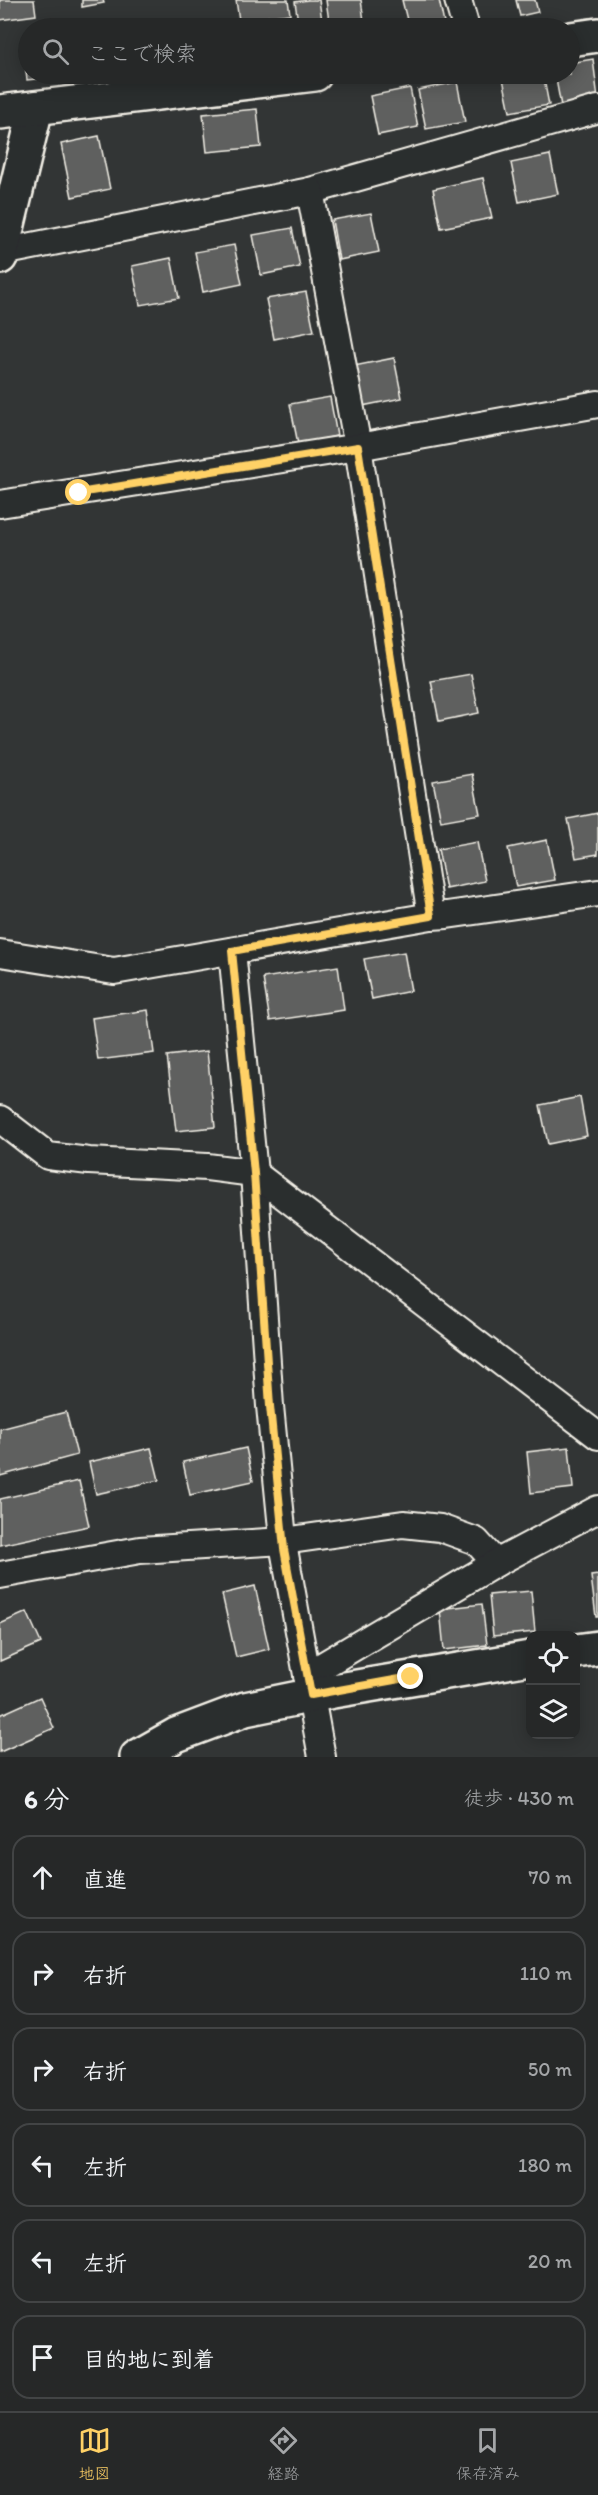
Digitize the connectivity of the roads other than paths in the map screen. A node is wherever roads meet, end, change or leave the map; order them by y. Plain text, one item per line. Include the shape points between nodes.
1 (458, 0) edge
2 (463, 18) edge
3 (598, 35) edge
4 (580, 38) edge
5 (233, 84) edge
6 (36, 108) junction
7 (598, 110) edge
8 (0, 112) edge
9 (310, 191) junction
10 (1, 254) edge
11 (598, 404) edge
12 (358, 447) junction
13 (0, 504) edge
14 (598, 893) edge
15 (431, 916) junction
16 (232, 951) junction
17 (0, 953) edge
18 (0, 1119) edge
19 (254, 1173) junction
20 (598, 1436) edge
21 (598, 1509) edge
22 (284, 1541) junction
23 (496, 1563) junction
24 (0, 1575) edge
25 (598, 1648) edge
26 (580, 1650) edge
27 (526, 1659) edge
28 (309, 1685) junction
29 (137, 1757) edge
30 (322, 1757) edge

1 - 2 street
3 - 4 main road
5 - 6 main road
6 - 8 main road
6 - 10 main road
7 - 9 street
9 - 10 street
9 - 12 street
11 - 12 street
12 - 13 street
12 - 15 street
14 - 15 street
15 - 16 street
16 - 17 street via 114,970
16 - 19 street
18 - 19 street via 48,1156
19 - 20 street
19 - 22 street
21 - 23 street
22 - 23 street via 403,1524 440,1528 476,1541
22 - 24 street via 140,1550
22 - 28 street
23 - 28 street
25 - 26 main road
27 - 28 main road
28 - 29 main road via 176,1735
28 - 30 street

